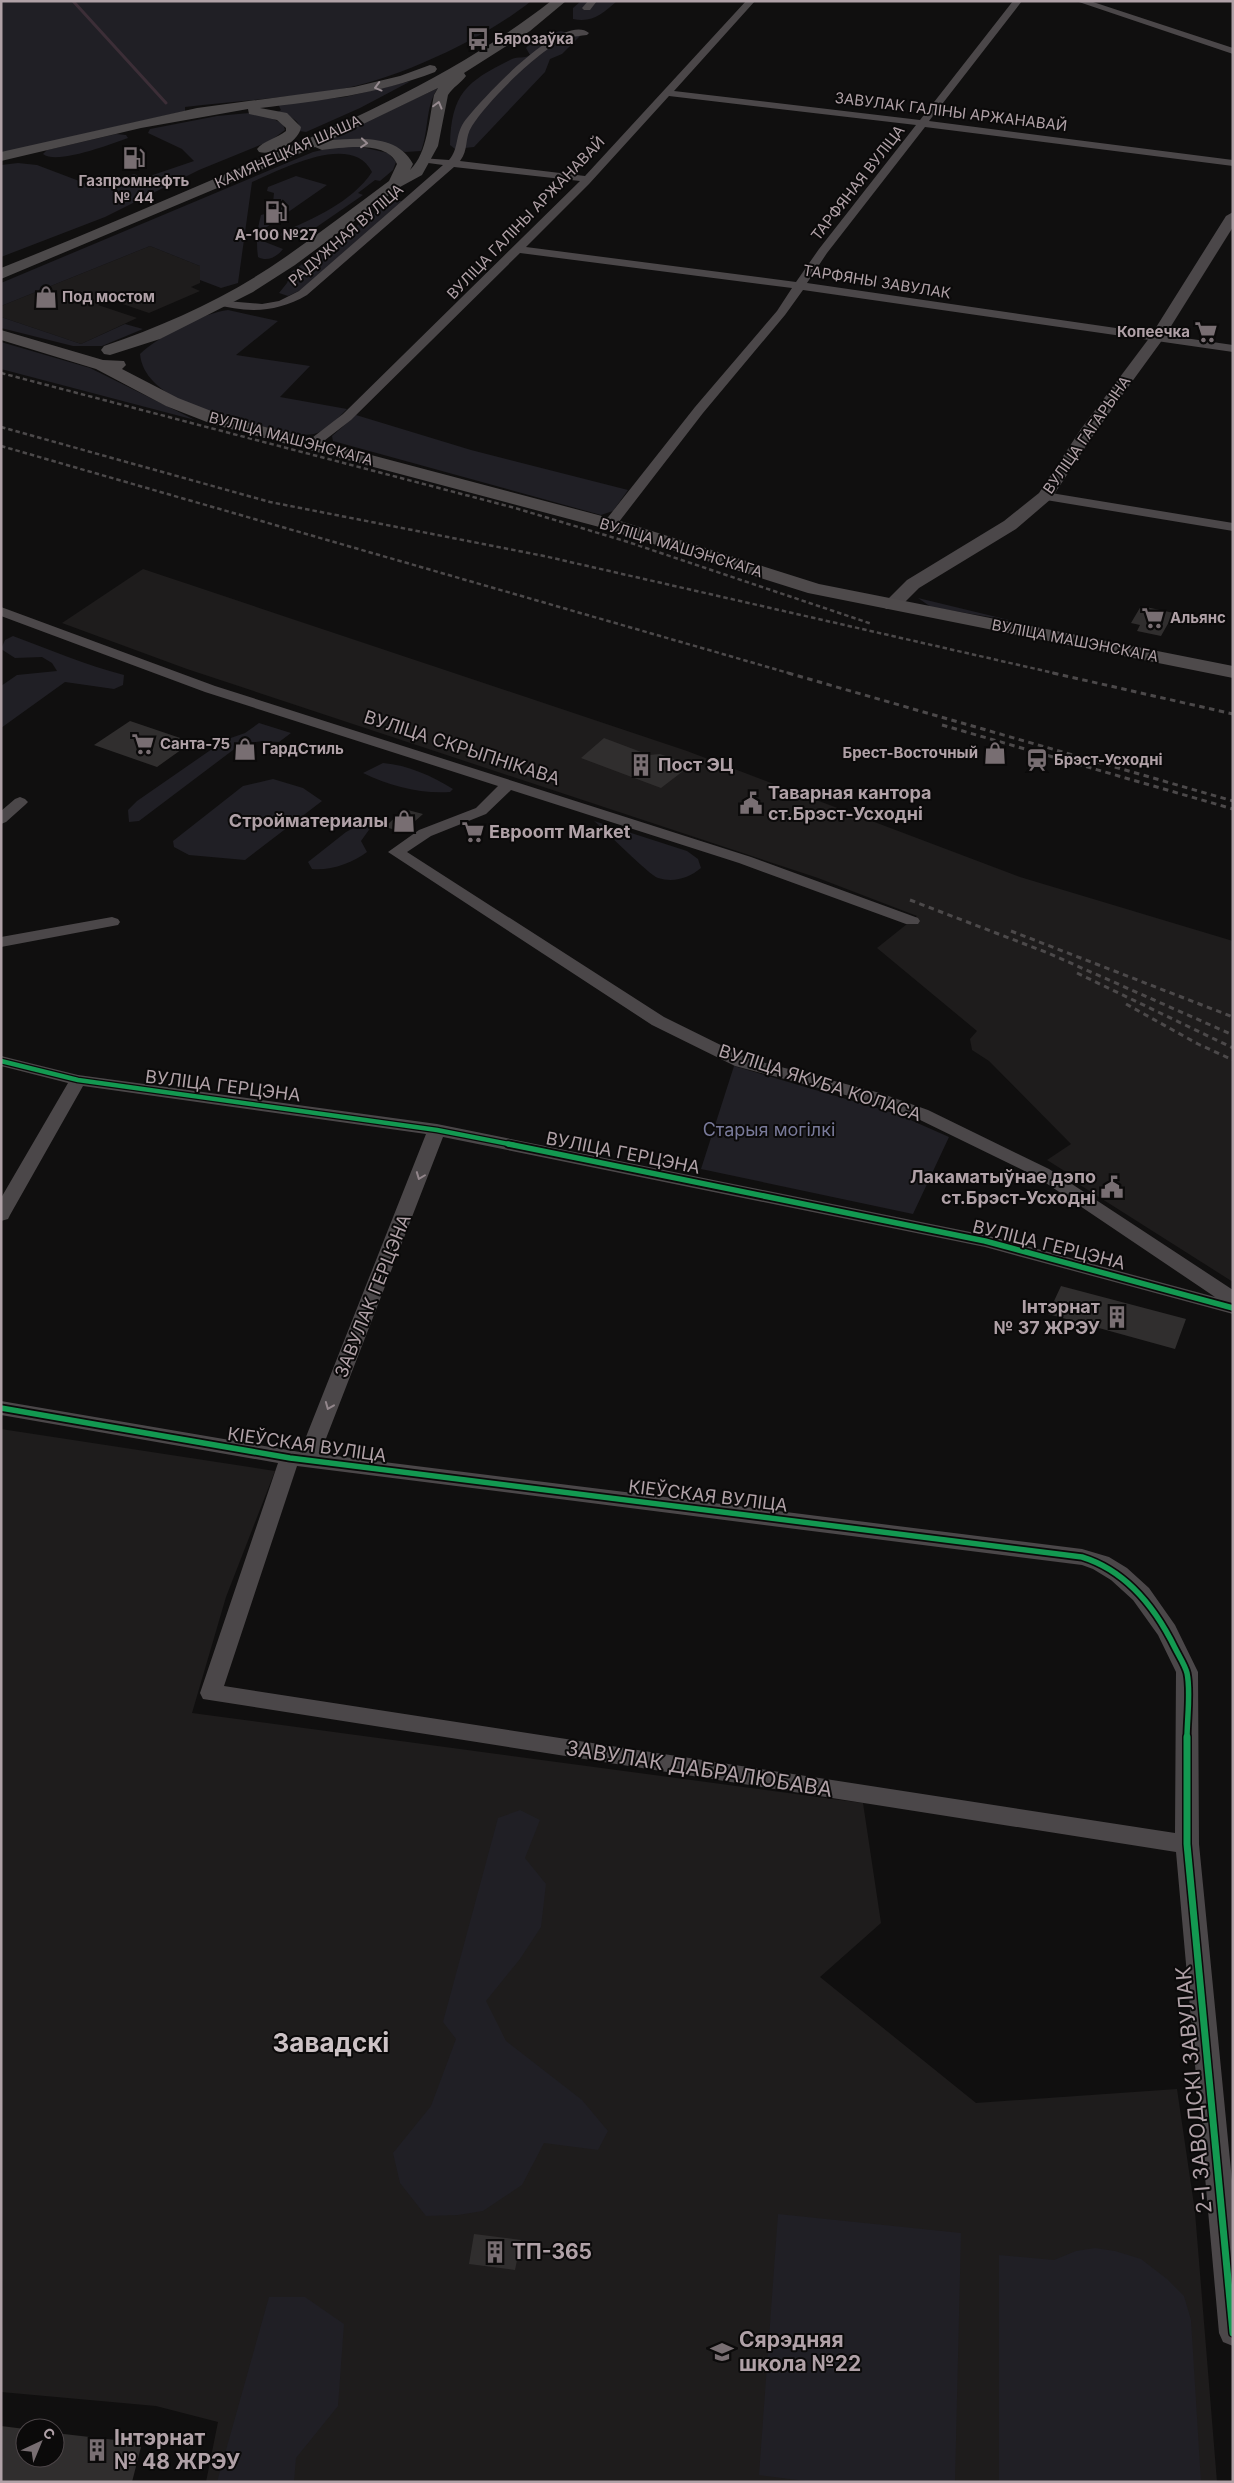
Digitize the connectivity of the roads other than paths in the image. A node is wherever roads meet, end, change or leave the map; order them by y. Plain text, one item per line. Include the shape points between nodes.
1 (544, 1) edge
2 (560, 1) edge
3 (751, 1) edge
4 (1018, 1) edge
5 (1080, 1) edge
6 (584, 33) dead end
7 (506, 41) junction
8 (472, 50) junction
9 (1233, 51) edge
10 (666, 93) junction
11 (193, 114) junction
12 (923, 123) junction
13 (1, 157) edge
14 (425, 160) junction
15 (453, 162) junction
16 (1233, 163) edge
17 (587, 179) junction
18 (211, 182) junction
19 (395, 184) junction
20 (1233, 216) edge
21 (517, 249) junction
22 (1, 266) edge
23 (1, 274) edge
24 (801, 286) junction
25 (218, 302) junction
26 (1, 335) edge
27 (154, 335) junction
28 (1156, 339) junction
29 (1233, 349) edge
30 (102, 357) junction
31 (129, 358) junction
32 (140, 385) junction
33 (312, 444) junction
34 (1045, 496) junction
35 (610, 524) junction
36 (1233, 527) edge
37 (892, 606) junction
38 (1, 611) edge
39 (1233, 672) edge
40 (509, 784) junction
41 (20, 802) dead end
42 (1, 820) edge
43 (912, 921) dead end
44 (112, 922) dead end
45 (1, 942) edge
46 (1, 1061) edge
47 (78, 1080) junction
48 (437, 1130) junction
49 (1, 1215) edge
50 (1233, 1299) edge
51 (1233, 1308) edge
52 (1, 1408) edge
53 (299, 1459) junction
54 (211, 1693) joint
55 (1187, 1844) junction
56 (1233, 2333) edge

1 - 8 main road, КАМЯНЕЦКАЯ ШАША
2 - 7 main road, КАМЯНЕЦКАЯ ШАША
3 - 10 street, ВУЛІЦА ГАЛІНЫ АРЖАНАВАЙ
4 - 12 street, ТАРФЯНАЯ ВУЛІЦА
5 - 9 street
6 - 15 street, РАДУЖНАЯ ВУЛІЦА via 556,39 487,101 468,124 462,135 461,153
14 -> 7 main road via 443,90 498,51
7 - 18 main road, КАМЯНЕЦКАЯ ШАША via 390,107
8 -> 11 main road via 393,83 352,94
8 - 18 main road, КАМЯНЕЦКАЯ ШАША via 376,104
10 - 12 street, ЗАВУЛАК ГАЛІНЫ АРЖАНАВАЙ
10 - 17 street, ВУЛІЦА ГАЛІНЫ АРЖАНАВАЙ
11 - 13 main road
11 - 18 main road via 262,112 282,116 294,127 288,138 215,173
12 - 16 street, ЗАВУЛАК ГАЛІНЫ АРЖАНАВАЙ
12 - 24 street, ТАРФЯНАЯ ВУЛІЦА via 823,251
14 - 15 street
14 - 19 main road via 417,172
15 - 17 street
15 - 25 street, РАДУЖНАЯ ВУЛІЦА via 294,299 278,306 256,308
17 - 21 street, ВУЛІЦА ГАЛІНЫ АРЖАНАВАЙ
18 -> 19 main road via 242,177 313,148 347,142 382,146 400,154 404,168
18 - 22 main road, КАМЯНЕЦКАЯ ШАША
18 - 23 main road, КАМЯНЕЦКАЯ ШАША
19 - 25 main road via 289,262
20 - 28 street, ВУЛІЦА ГАГАРЫНА
21 - 24 street, ТАРФЯНЫ ЗАВУЛАК
21 - 33 street, ВУЛІЦА ГАЛІНЫ АРЖАНАВАЙ via 347,417
24 - 28 street, ТАРФЯНЫ ЗАВУЛАК
24 - 35 street, ТАРФЯНАЯ ВУЛІЦА
25 - 27 main road
26 - 30 main road, ВУЛІЦА МАШЭНСКАГА via 55,350
27 - 30 main road
27 - 31 main road
28 - 29 street, ТАРФЯНЫ ЗАВУЛАК
28 - 34 street, ВУЛІЦА ГАГАРЫНА via 1087,432
30 - 31 main road via 114,365
30 - 32 main road, ВУЛІЦА МАШЭНСКАГА
31 - 32 main road, ВУЛІЦА МАШЭНСКАГА via 127,374
32 - 33 main road, ВУЛІЦА МАШЭНСКАГА via 204,416
33 - 35 main road, ВУЛІЦА МАШЭНСКАГА
34 - 36 street
34 - 37 street, ВУЛІЦА ГАГАРЫНА via 1002,530 913,584
35 - 37 main road, ВУЛІЦА МАШЭНСКАГА via 799,585
37 - 39 main road, ВУЛІЦА МАШЭНСКАГА
38 - 40 street, ВУЛІЦА СКРЫПНІКАВА via 210,688
40 - 43 street, ВУЛІЦА СКРЫПНІКАВА via 745,860
40 - 50 street, ВУЛІЦА ЯКУБА КОЛАСА via 481,811 425,833 396,852 692,1040 741,1062 874,1097 930,1118 1043,1173
41 - 42 street
44 - 45 street
46 - 47 street, ВУЛІЦА ГЕРЦЭНА
47 - 48 street, ВУЛІЦА ГЕРЦЭНА
47 - 49 street
48 - 51 street, ВУЛІЦА ГЕРЦЭНА via 985,1241
48 -> 53 street, ЗАВУЛАК ГЕРЦЭНА
52 - 53 street, КІЕЎСКАЯ ВУЛІЦА
53 - 54 street, ЗАВУЛАК ГЕРЦЭНА
53 - 55 street, КІЕЎСКАЯ ВУЛІЦА via 1082,1557 1101,1563 1141,1594 1167,1631 1186,1672
54 - 55 street, ЗАВУЛАК ДАБРАЛЮБАВА
55 - 56 street, 2-І ЗАВОДСКІ ЗАВУЛАК

